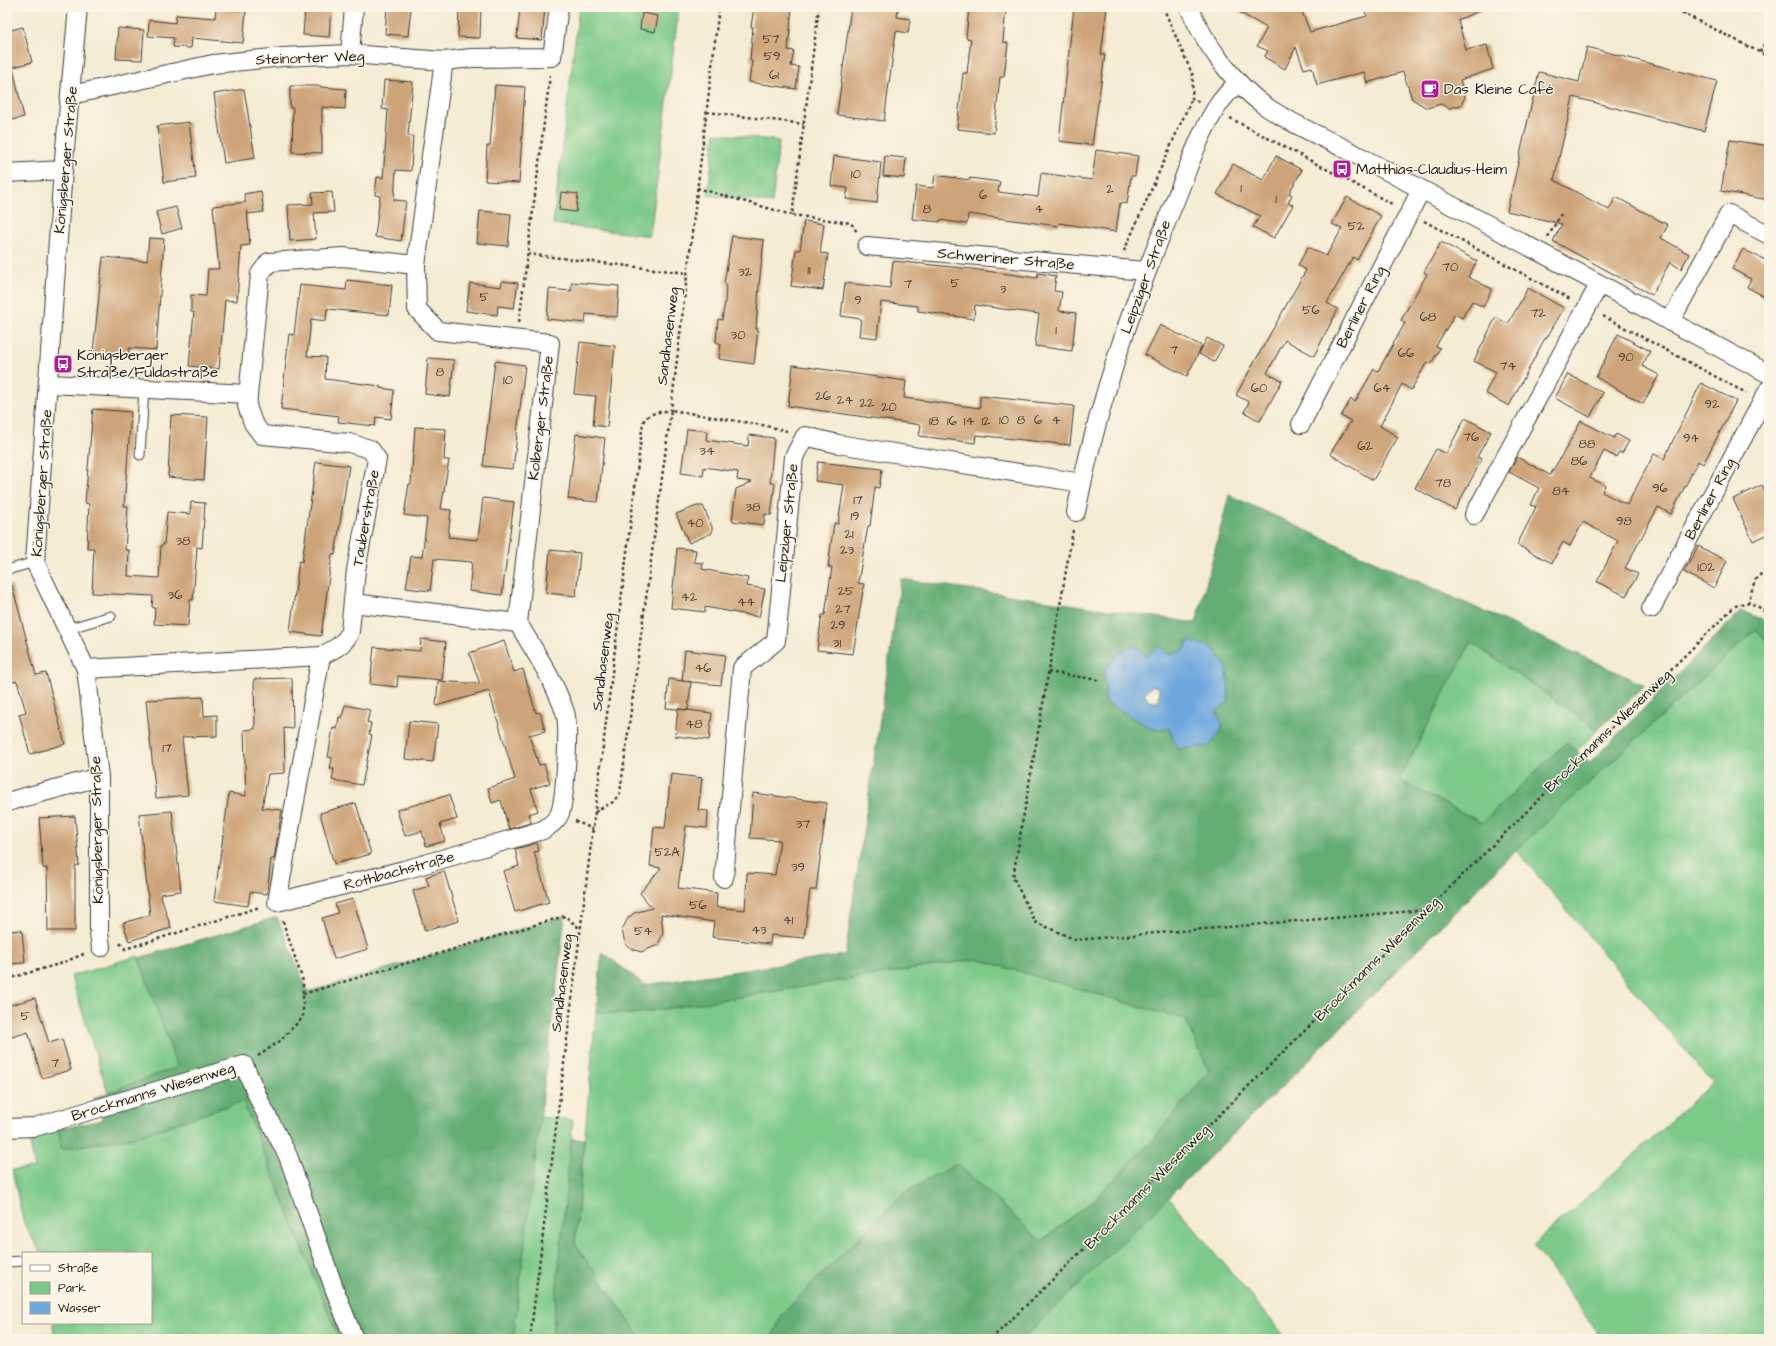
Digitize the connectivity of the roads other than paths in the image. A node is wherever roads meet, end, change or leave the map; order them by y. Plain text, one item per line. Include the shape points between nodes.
1 (78, 7) edge
2 (354, 7) edge
3 (559, 7) edge
4 (1189, 7) edge
5 (350, 54) junction
6 (444, 61) junction
7 (1238, 82) junction
8 (71, 95) junction
9 (64, 170) junction
10 (7, 173) edge
11 (1421, 190) junction
12 (1769, 235) edge
13 (867, 246) road end
14 (416, 265) junction
15 (1146, 271) junction
16 (1599, 285) junction
17 (1670, 322) junction
18 (1769, 374) edge
19 (49, 384) junction
20 (144, 388) junction
21 (248, 394) junction
22 (1766, 395) edge
23 (1301, 424) dead end
24 (140, 455) dead end
25 (1082, 483) junction
26 (1076, 512) road end
27 (1474, 515) dead end
28 (35, 562) junction
29 (7, 570) edge
30 (353, 602) junction
31 (1651, 609) dead end
32 (111, 616) dead end
33 (518, 623) junction
34 (67, 629) junction
35 (321, 656) junction
36 (86, 669) junction
37 (99, 777) junction
38 (7, 802) edge
39 (724, 878) dead end
40 (101, 947) road end
41 (7, 1128) edge
42 (22, 1261) edge
43 (7, 1262) edge
44 (354, 1339) edge

1 - 8 street, Königsberger Straße
2 - 5 street
3 - 6 street, Steinorter Weg via 552,57
4 - 7 street via 1207,42
5 - 6 street, Steinorter Weg
5 - 8 street, Steinorter Weg via 213,64
6 - 14 street, Kolberger Straße
7 - 11 street via 1265,105 1293,122
7 - 15 street, Leipziger Straße via 1215,110
8 - 9 street, Königsberger Straße
9 - 10 street
9 - 19 street, Königsberger Straße
11 - 16 street
11 - 23 street, Berliner Ring
12 - 17 street via 1729,214
13 - 15 street, Schweriner Straße
14 - 21 street, Tauberstraße via 343,257 269,262 260,274
14 - 33 street, Kolberger Straße via 417,309 438,331 550,343
15 - 25 street, Leipziger Straße via 1095,428
16 - 17 street
16 - 27 street
17 - 18 street
19 - 20 street
19 - 28 street, Königsberger Straße
20 - 21 street
20 - 24 lane
21 - 30 street, Tauberstraße via 247,406 262,435 349,443 370,449 377,459 356,570
22 - 31 street, Berliner Ring
25 - 26 street, Leipziger Straße
25 - 39 street, Leipziger Straße via 838,444 805,436 794,457 776,641 742,668
28 - 29 lane
28 - 34 street, Königsberger Straße
30 - 33 street
30 - 35 street, Tauberstraße via 348,638
32 - 34 lane
33 - 35 street, Rothbachstraße via 548,672 566,714 567,766 560,813 552,824 543,830 404,870 277,902
34 - 36 street, Königsberger Straße
35 - 36 street, Tauberstraße
36 - 37 street, Königsberger Straße
37 - 38 street
37 - 40 street, Königsberger Straße via 98,933
41 - 44 street, Brockmanns Wiesenweg via 35,1127 244,1065 288,1156
42 - 43 lane

